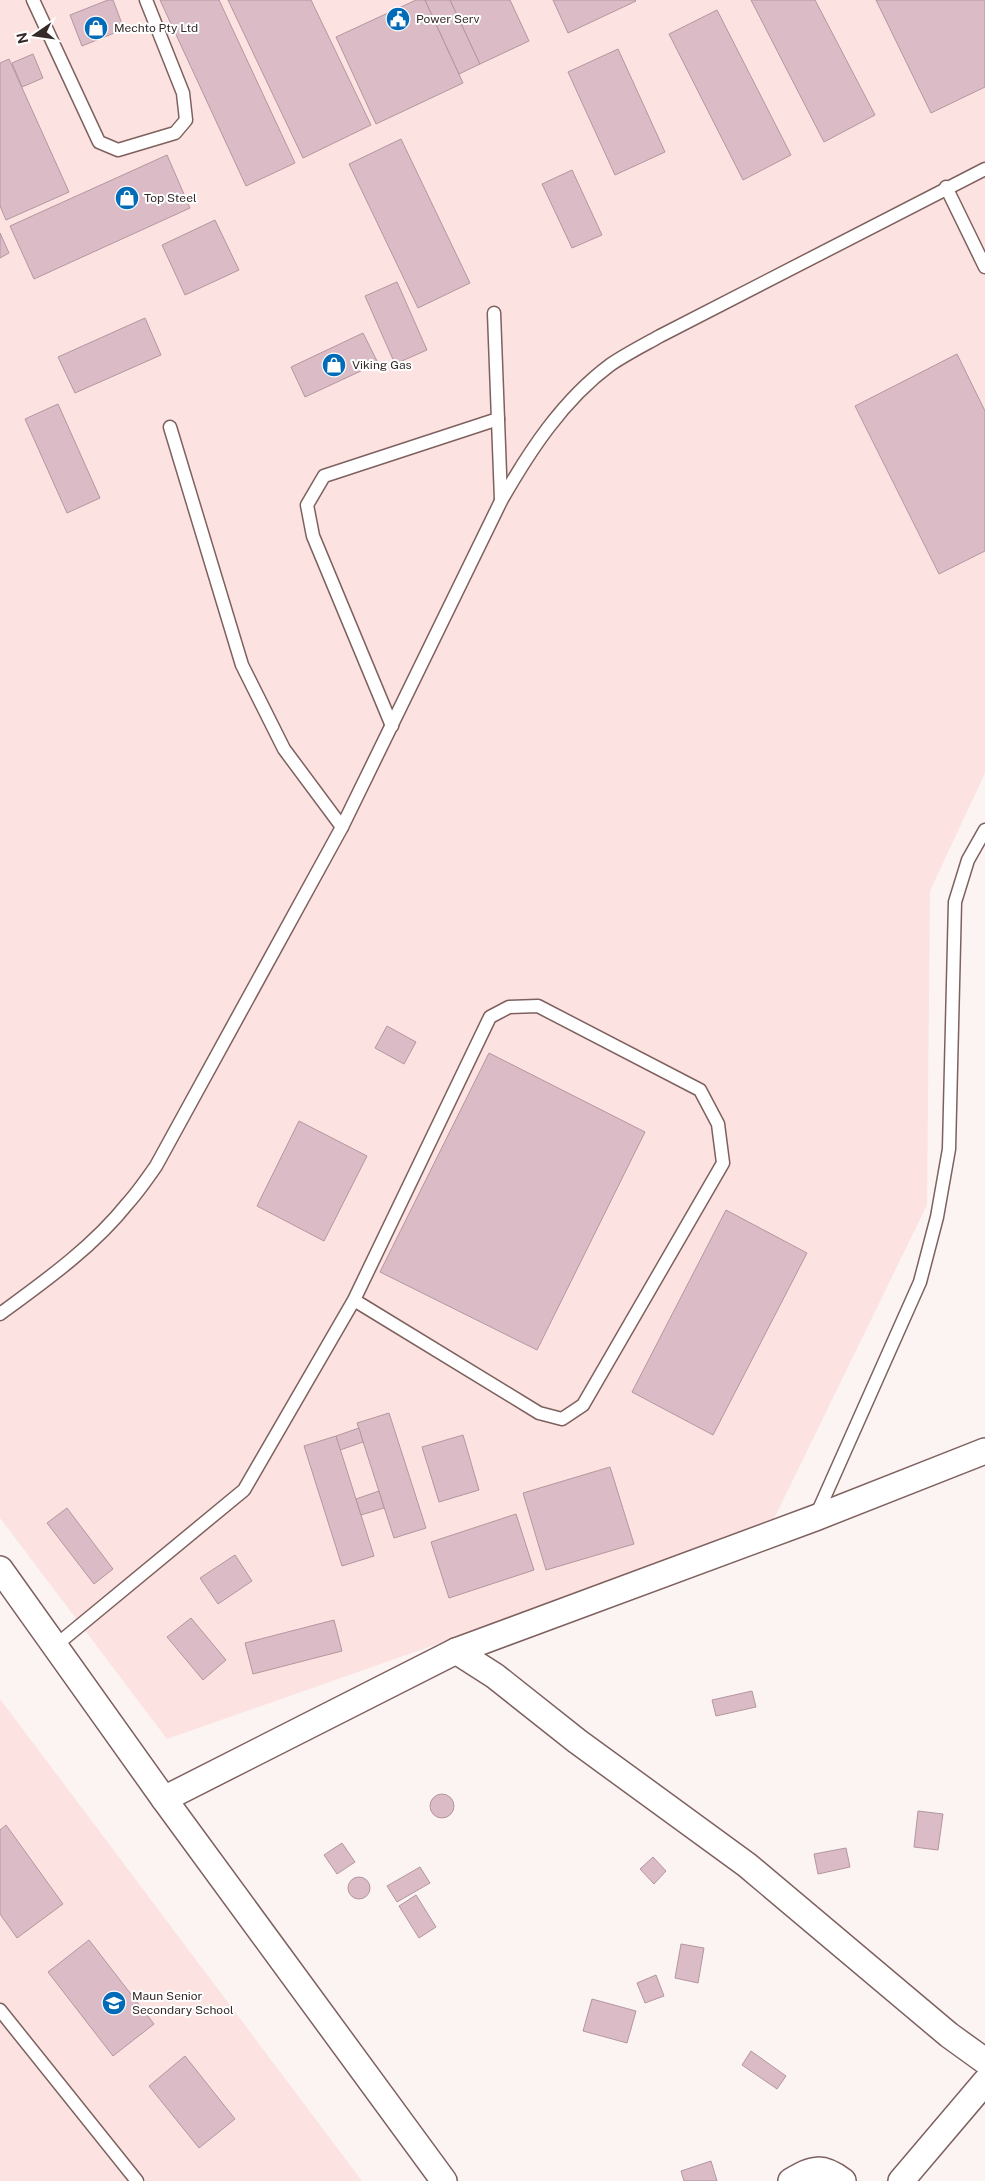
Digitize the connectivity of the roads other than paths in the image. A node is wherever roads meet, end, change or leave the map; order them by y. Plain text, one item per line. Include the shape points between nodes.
1 (33, 0) edge
2 (146, 0) edge
3 (985, 169) edge
4 (946, 187) junction
5 (985, 266) edge
6 (494, 313) dead end
7 (498, 420) junction
8 (170, 427) dead end
9 (501, 501) junction
10 (392, 726) junction
11 (342, 827) junction
12 (985, 830) edge
13 (354, 1300) junction
14 (0, 1314) edge
15 (985, 1450) edge
16 (815, 1518) junction
17 (0, 1569) edge
18 (55, 1646) junction
19 (456, 1651) junction
20 (164, 1799) junction
21 (0, 2010) edge
22 (985, 2061) edge
23 (985, 2082) edge
24 (137, 2181) edge
25 (444, 2181) edge
26 (791, 2181) edge
27 (843, 2181) edge
28 (901, 2181) edge

1 - 2 lane via 99,142 118,150 175,133 186,120 183,94
3 - 4 lane
4 - 5 lane
4 - 9 lane via 660,336 611,365 564,408 529,452
6 - 7 lane
7 - 9 lane
7 - 10 lane via 324,476 307,505 313,536
8 - 11 lane via 242,665 284,748
9 - 10 lane
10 - 11 lane
11 - 14 lane via 156,1166 128,1205 86,1246
12 - 16 lane via 968,860 956,902 949,1149 937,1216 920,1282
13 - 13 lane via 490,1017 509,1007 538,1006 700,1090 718,1124 723,1163 583,1405 562,1419 539,1413
13 - 18 lane via 244,1490
15 - 16 street
16 - 19 street
17 - 18 street
18 - 20 street
19 - 20 street
19 - 22 street via 495,1676 577,1741 747,1865 948,2035
20 - 25 street
21 - 24 lane
23 - 28 street
26 - 27 street via 810,2169 830,2171

